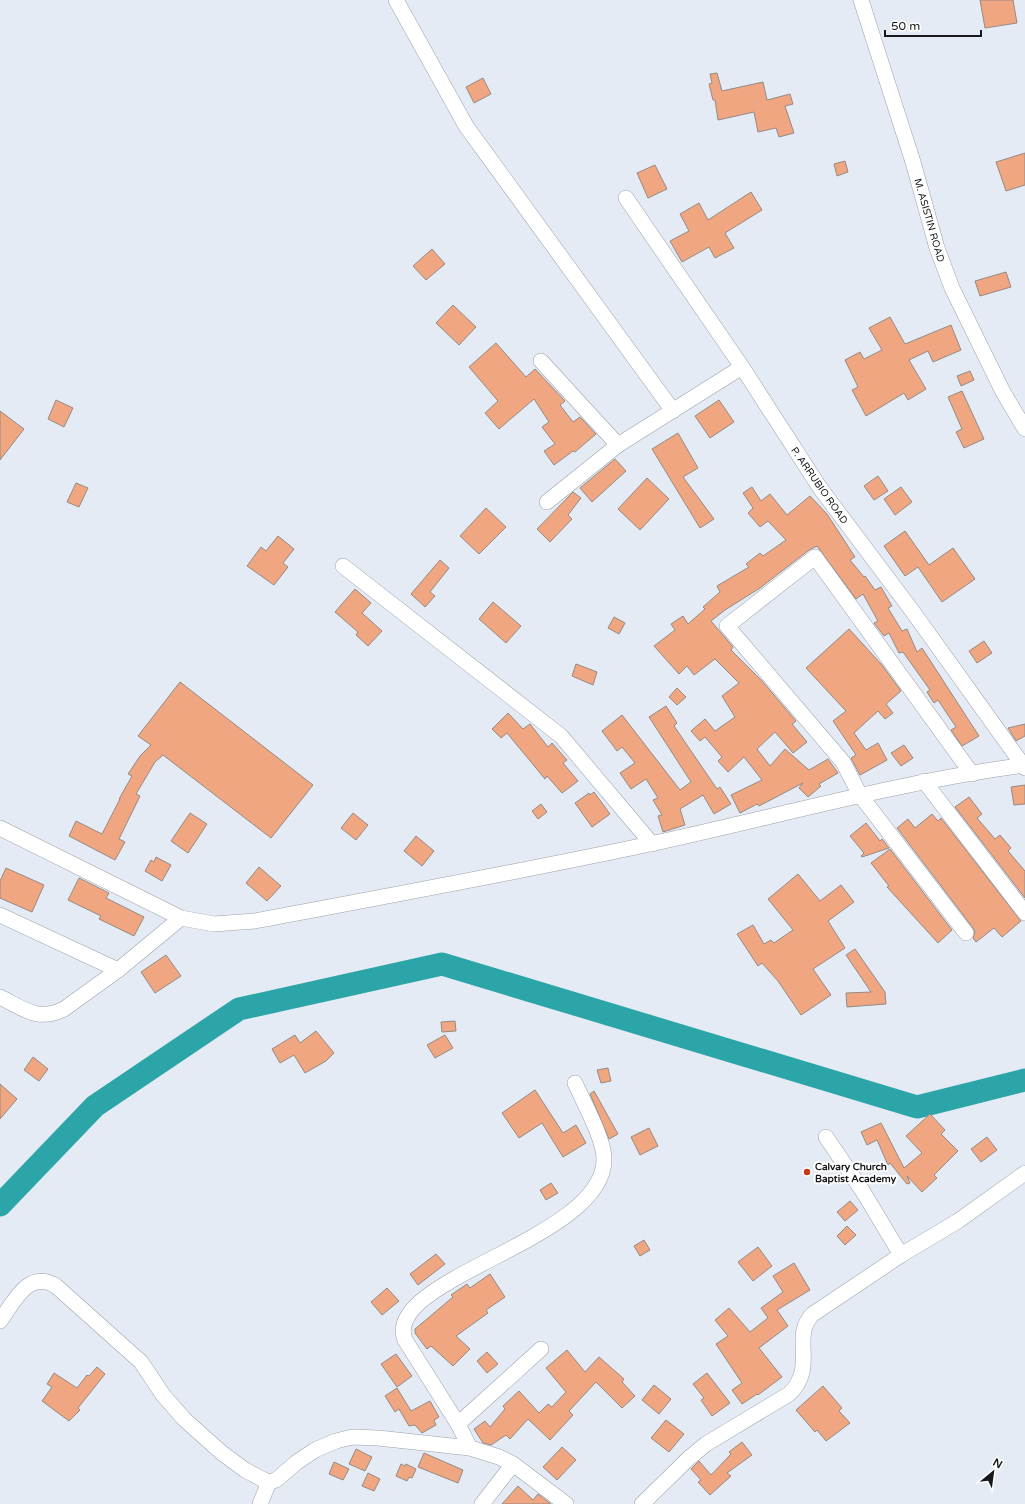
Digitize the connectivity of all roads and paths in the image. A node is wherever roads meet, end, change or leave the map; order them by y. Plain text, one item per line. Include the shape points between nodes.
1 (396, 0) edge
2 (861, 0) edge
3 (626, 198) dead end
4 (541, 361) dead end
5 (742, 367) junction
6 (673, 411) junction
7 (1025, 429) edge
8 (618, 444) junction
9 (547, 502) dead end
10 (343, 566) dead end
11 (1024, 766) edge
12 (972, 774) junction
13 (924, 781) junction
14 (860, 795) junction
15 (0, 828) edge
16 (652, 844) junction
17 (1025, 913) edge
18 (0, 915) edge
19 (181, 918) junction
20 (966, 933) dead end
21 (118, 970) junction
22 (0, 997) edge
23 (575, 1083) dead end
24 (826, 1137) dead end
25 (1025, 1173) edge
26 (901, 1255) junction
27 (0, 1321) edge
28 (541, 1349) dead end
29 (458, 1424) junction
30 (470, 1448) junction
31 (513, 1464) junction
32 (269, 1482) junction
33 (260, 1504) edge
34 (482, 1504) edge
35 (566, 1504) edge
36 (642, 1504) edge

1 - 6 street via 466,126
2 - 7 street, M. ASISTIN ROAD via 913,162 937,248 952,288
3 - 5 street, P. ARRUBIO ROAD
4 - 8 street
5 - 6 street
5 - 11 street, P. ARRUBIO ROAD via 820,488
6 - 8 street
8 - 9 street
10 - 16 street via 561,736
11 - 12 street
12 - 13 street
12 - 14 street via 815,557 728,626 843,762
13 - 14 street
13 - 17 street
14 - 16 street
14 - 20 street
15 - 19 street
16 - 19 street via 255,920 214,924
18 - 21 street
19 - 21 street
21 - 22 street via 55,1014 37,1014
23 - 29 street via 602,1143 603,1171 590,1196 555,1223 427,1296 405,1319 405,1340
24 - 26 street
25 - 26 street via 958,1221
26 - 36 street via 808,1318 803,1330 805,1363 803,1373 794,1389 706,1444
27 - 32 street via 28,1284 42,1280 56,1286 106,1328 141,1362 162,1395 184,1419 222,1453 245,1470
28 - 29 street
29 - 30 street
30 - 31 street
30 - 32 street via 352,1437 314,1450 276,1480
31 - 34 street
31 - 35 street
32 - 33 street

